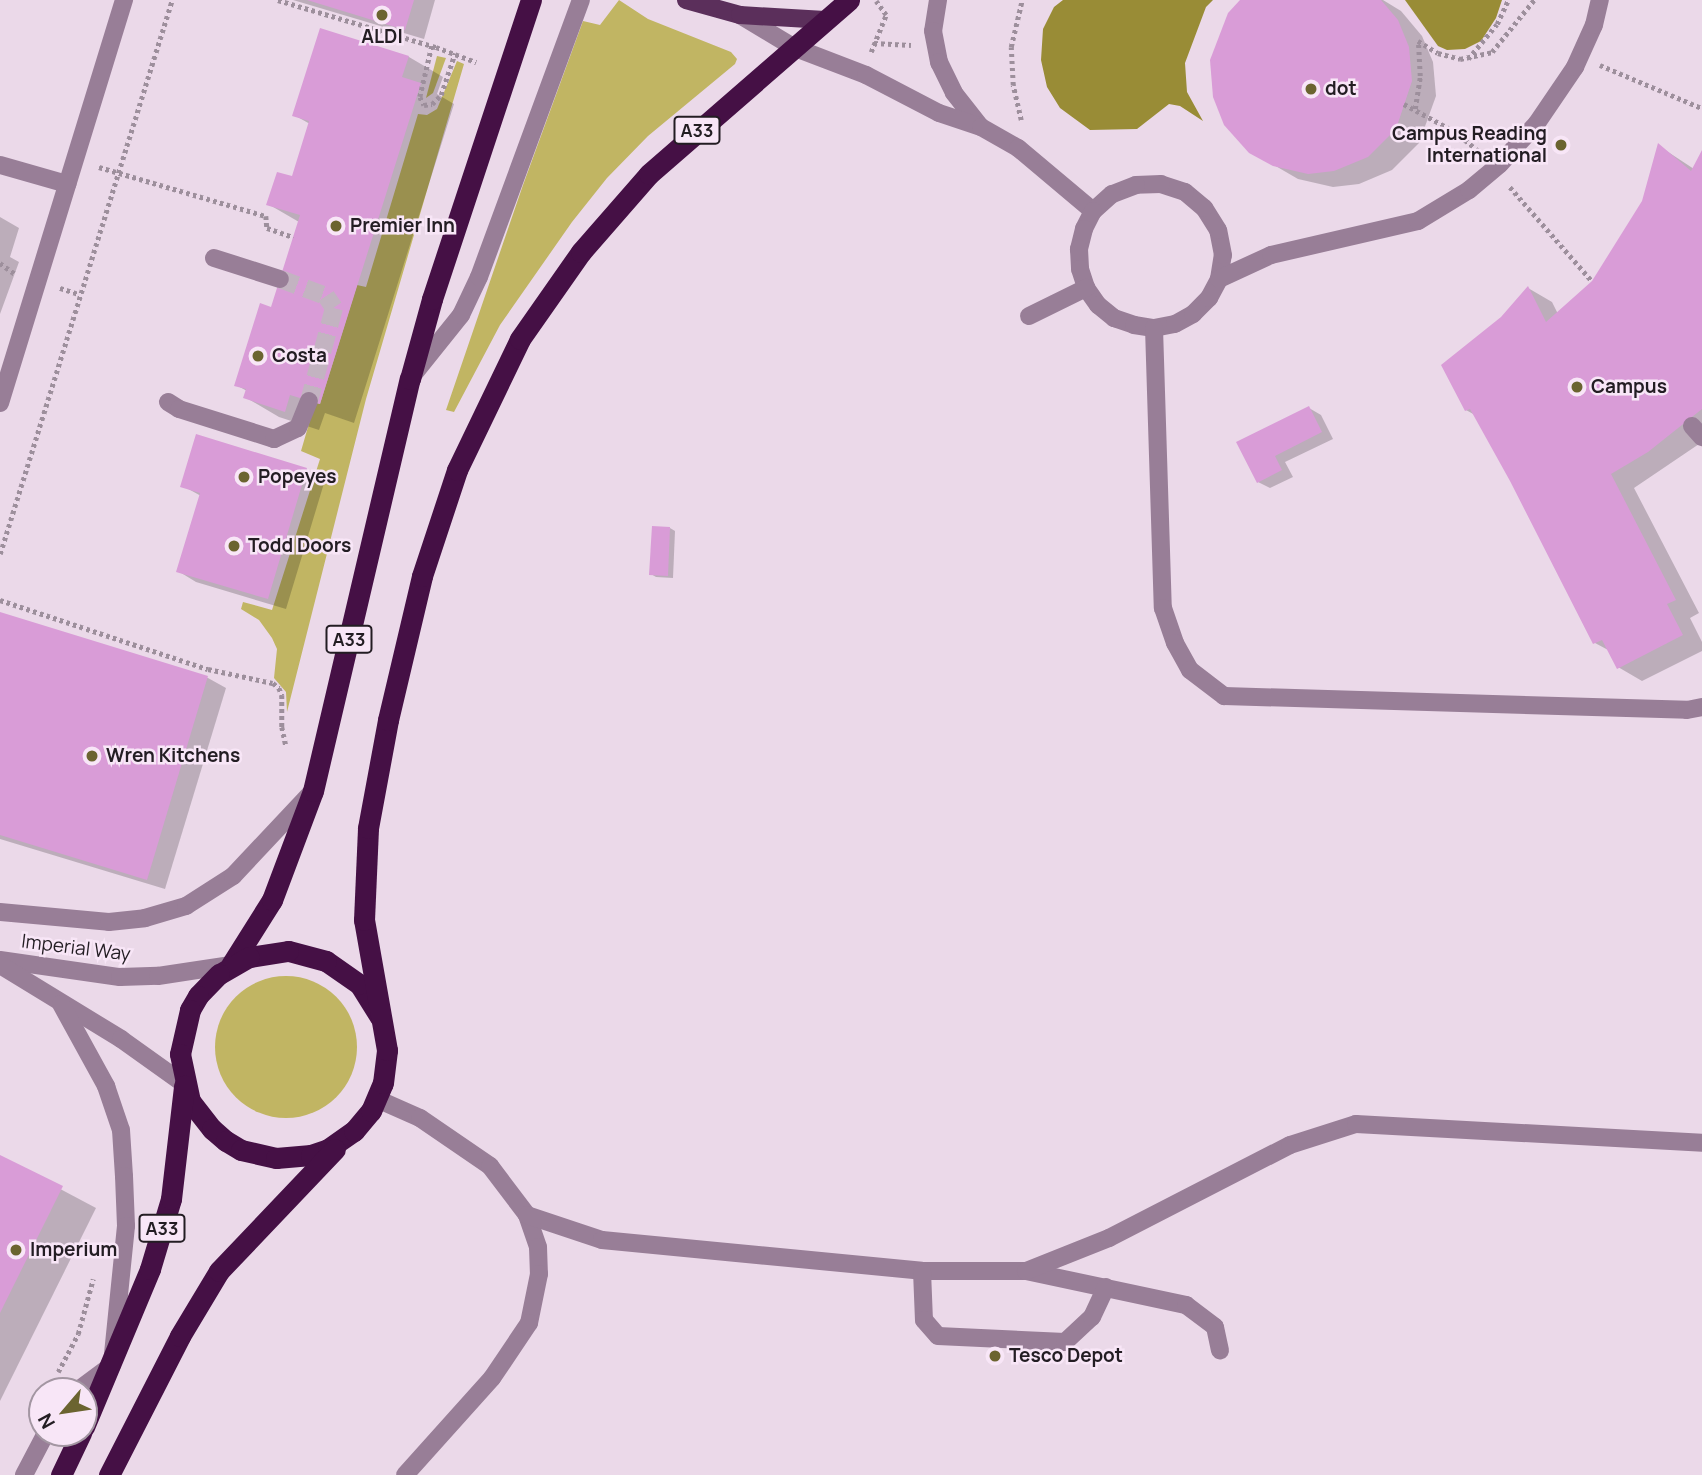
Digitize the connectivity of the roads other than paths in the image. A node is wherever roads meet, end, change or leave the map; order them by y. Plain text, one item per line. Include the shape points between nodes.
1 (124, 0) edge
2 (531, 0) edge
3 (581, 0) edge
4 (686, 0) edge
5 (849, 0) edge
6 (937, 0) edge
7 (1600, 0) edge
8 (740, 15) junction
9 (825, 20) junction
10 (793, 47) junction
11 (981, 127) junction
12 (0, 165) edge
13 (67, 184) junction
14 (1093, 211) junction
15 (214, 258) dead end
16 (280, 279) tunnel mouth
17 (1219, 279) junction
18 (1086, 288) junction
19 (1028, 316) dead end
20 (1154, 328) junction
21 (4, 377) edge
22 (410, 379) junction
23 (309, 401) tunnel mouth
24 (167, 402) dead end
25 (0, 403) edge
26 (1702, 707) edge
27 (313, 791) junction
28 (0, 912) edge
29 (0, 962) edge
30 (231, 965) junction
31 (61, 1004) junction
32 (380, 1017) junction
33 (184, 1084) junction
34 (377, 1099) junction
35 (344, 1139) junction
36 (1702, 1143) edge
37 (527, 1215) junction
38 (922, 1271) junction
39 (1026, 1271) junction
40 (1106, 1287) junction
41 (1220, 1350) dead end
42 (112, 1365) junction
43 (96, 1377) edge
44 (98, 1396) edge
45 (39, 1447) edge
46 (74, 1447) edge
47 (24, 1475) edge
48 (61, 1475) edge
49 (109, 1475) edge
50 (405, 1475) edge

1 - 13 street
2 - 22 highway, A33
3 - 22 street via 479,277 461,315
4 - 8 main road
5 - 9 highway, A33
6 - 11 street via 933,31 939,62 954,93
7 - 17 street via 1580,57 1536,123 1500,164 1459,196 1418,221 1271,255
8 - 9 main road
8 - 10 street
9 - 10 highway, A33
10 - 11 street via 866,75 939,113
10 - 32 highway, A33 via 649,174 581,252 520,339 457,470 422,576 368,828 364,920
11 - 14 street via 1031,158
12 - 13 street
13 - 21 street
14 - 17 street via 1112,194 1136,185 1161,184 1185,192 1205,208 1218,230 1223,255
14 - 18 street via 1079,249
15 - 16 street
17 - 20 street via 1194,314
18 - 19 street
18 - 20 street via 1114,318
20 - 26 street via 1163,608 1190,670 1224,696
21 - 25 street
22 - 27 highway, A33
23 - 24 street via 298,428 274,439
27 - 28 street via 233,876 186,906 109,922
27 - 30 highway, A33 via 272,900
29 - 30 street, Imperial Way via 120,976 158,976
29 - 31 street, Imperial Way
30 - 32 highway via 268,952 317,957 359,984
30 - 33 highway via 207,984 190,1010 180,1054
31 - 33 street, Imperial Way
31 - 42 street via 106,1086 121,1130 126,1226
32 - 34 highway via 387,1050
33 - 35 highway via 190,1101 212,1129 249,1153 294,1158 328,1149
33 - 42 highway, A33 via 171,1199 150,1269
34 - 35 highway
34 - 37 street via 420,1118 489,1167
35 - 49 highway via 219,1271
36 - 39 street via 1356,1125 1290,1145 1109,1238
37 - 38 street via 602,1240
37 - 50 street via 538,1247 539,1274 528,1323 492,1378
38 - 39 street
38 - 40 street via 924,1320 938,1336 1065,1342 1092,1317
39 - 40 street
40 - 41 street via 1185,1305 1215,1327
42 - 43 street
42 - 44 highway, A33
45 - 47 street
46 - 48 highway

